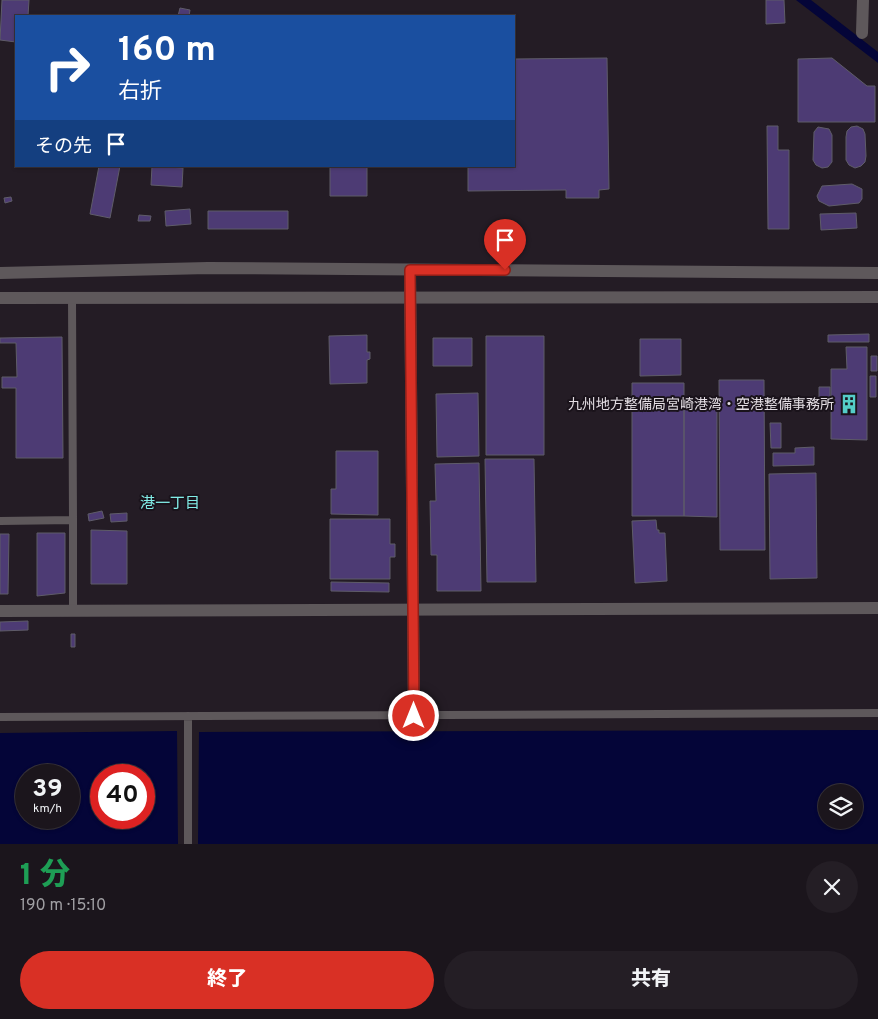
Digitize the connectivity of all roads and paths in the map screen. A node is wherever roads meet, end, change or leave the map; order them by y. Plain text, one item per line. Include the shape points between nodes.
1 (863, 0) edge
2 (862, 33) dead end
3 (410, 270) junction
4 (0, 273) edge
5 (878, 273) edge
6 (411, 296) junction
7 (878, 297) edge
8 (0, 298) edge
9 (72, 298) junction
10 (73, 520) junction
11 (0, 521) edge
12 (878, 608) edge
13 (73, 610) junction
14 (414, 610) junction
15 (0, 611) edge
16 (878, 713) edge
17 (188, 716) junction
18 (414, 716) junction
19 (0, 717) edge
20 (188, 844) edge

1 - 2 street
3 - 4 street via 208,268
3 - 5 street
3 - 6 street
6 - 7 street
6 - 9 street
6 - 14 street
8 - 9 street
9 - 10 lane
10 - 11 lane
10 - 13 lane
12 - 14 street
13 - 14 street
13 - 15 street
14 - 18 street
16 - 18 lane
17 - 18 lane
17 - 19 lane
17 - 20 lane

